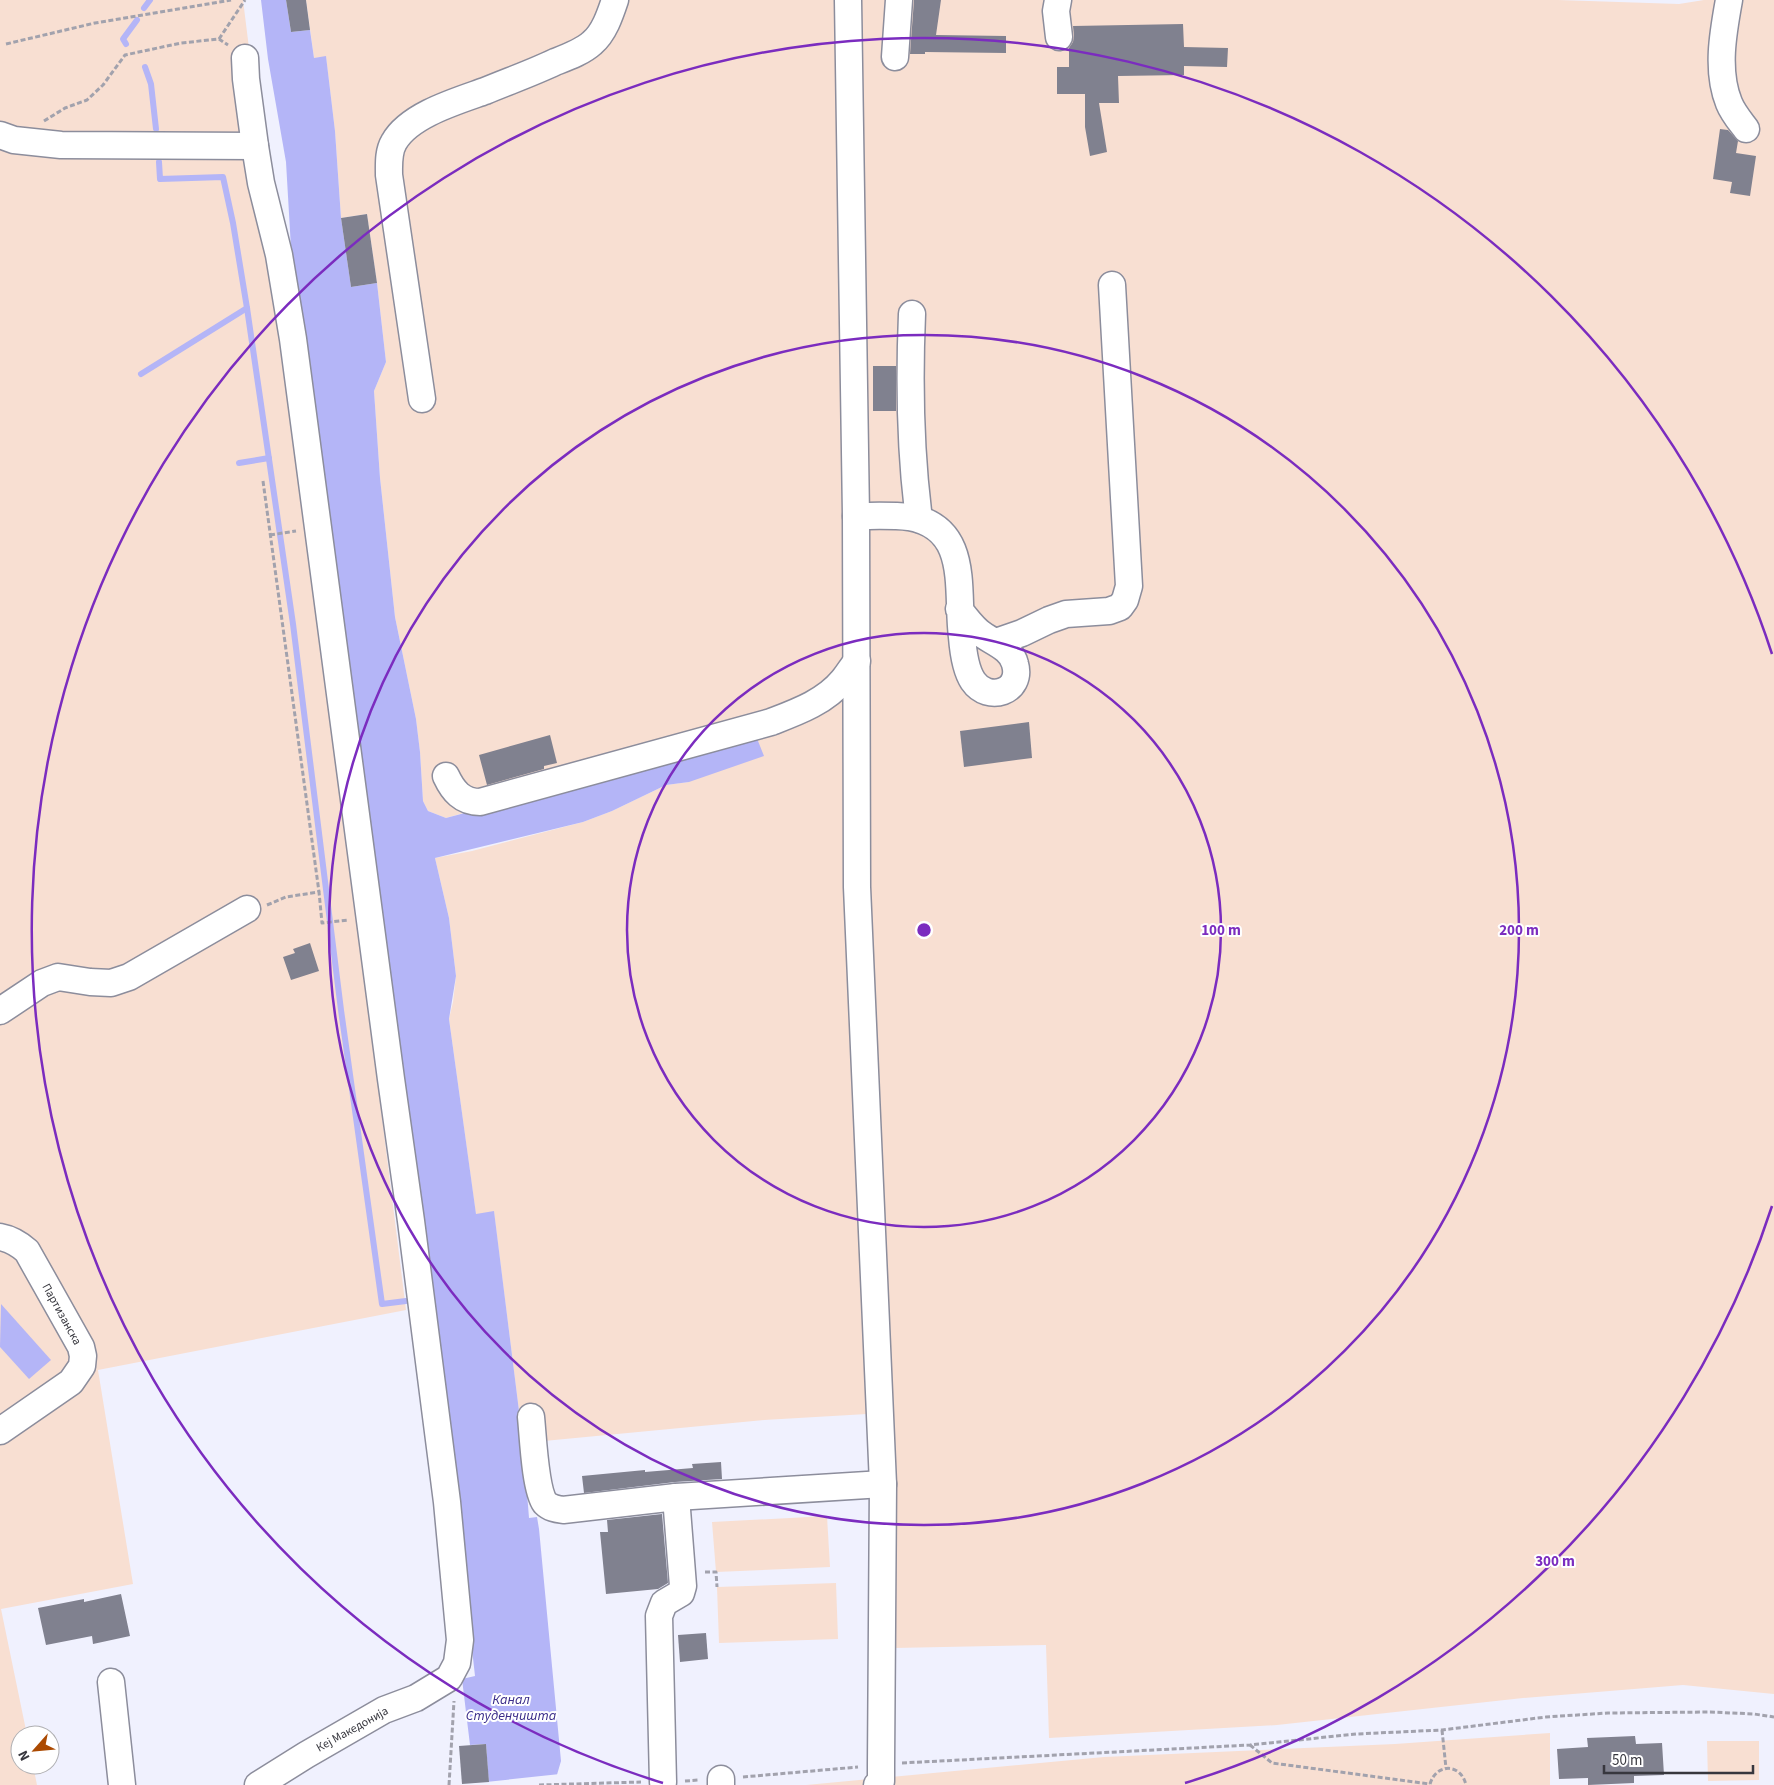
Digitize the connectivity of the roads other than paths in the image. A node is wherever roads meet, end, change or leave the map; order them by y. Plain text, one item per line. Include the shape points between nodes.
1 (615, 0) edge
2 (848, 0) edge
3 (900, 0) edge
4 (1058, 0) edge
5 (1729, 0) edge
6 (1058, 37) dead end
7 (895, 57) dead end
8 (245, 58) road end
9 (1746, 129) dead end
10 (0, 135) edge
11 (255, 146) junction
12 (1112, 285) dead end
13 (912, 314) dead end
14 (422, 399) dead end
15 (856, 516) junction
16 (919, 519) junction
17 (959, 609) junction
18 (996, 642) junction
19 (857, 660) junction
20 (446, 776) dead end
21 (247, 909) road end
22 (0, 1011) edge
23 (0, 1237) edge
24 (531, 1417) dead end
25 (0, 1431) edge
26 (883, 1484) junction
27 (676, 1497) junction
28 (110, 1682) dead end
29 (879, 1775) edge
30 (663, 1782) road end
31 (122, 1785) edge
32 (258, 1785) edge

1 - 14 street via 600,35 583,49 419,118 394,142 389,154 389,175
2 - 15 street
3 - 7 street
4 - 6 street
5 - 9 street via 1723,37 1723,88 1730,106
8 - 11 street
10 - 11 street via 14,140 60,145
11 - 32 street, Кеј Македонија via 293,339 414,1240 447,1502 460,1640 452,1690 384,1710
12 - 18 street via 1129,586 1125,600 1120,607 1109,611 1066,614
13 - 16 street via 911,418
15 - 16 street
15 - 19 street
16 - 17 street via 946,535 955,553
17 - 18 street via 969,623
17 - 18 street via 963,648 971,679 978,688 994,694 1012,686 1017,676 1010,654
19 - 20 street via 833,691 771,722 480,802 458,794
19 - 26 street via 858,887
21 - 22 street via 129,977 111,983 58,976
23 - 25 street, Партизанска via 19,1243 27,1251 73,1330 83,1356 82,1366 71,1382
24 - 27 street via 539,1485 550,1507 563,1510
26 - 27 street
26 - 29 street
27 - 30 street via 684,1586 681,1593 664,1603 659,1616
28 - 31 street

